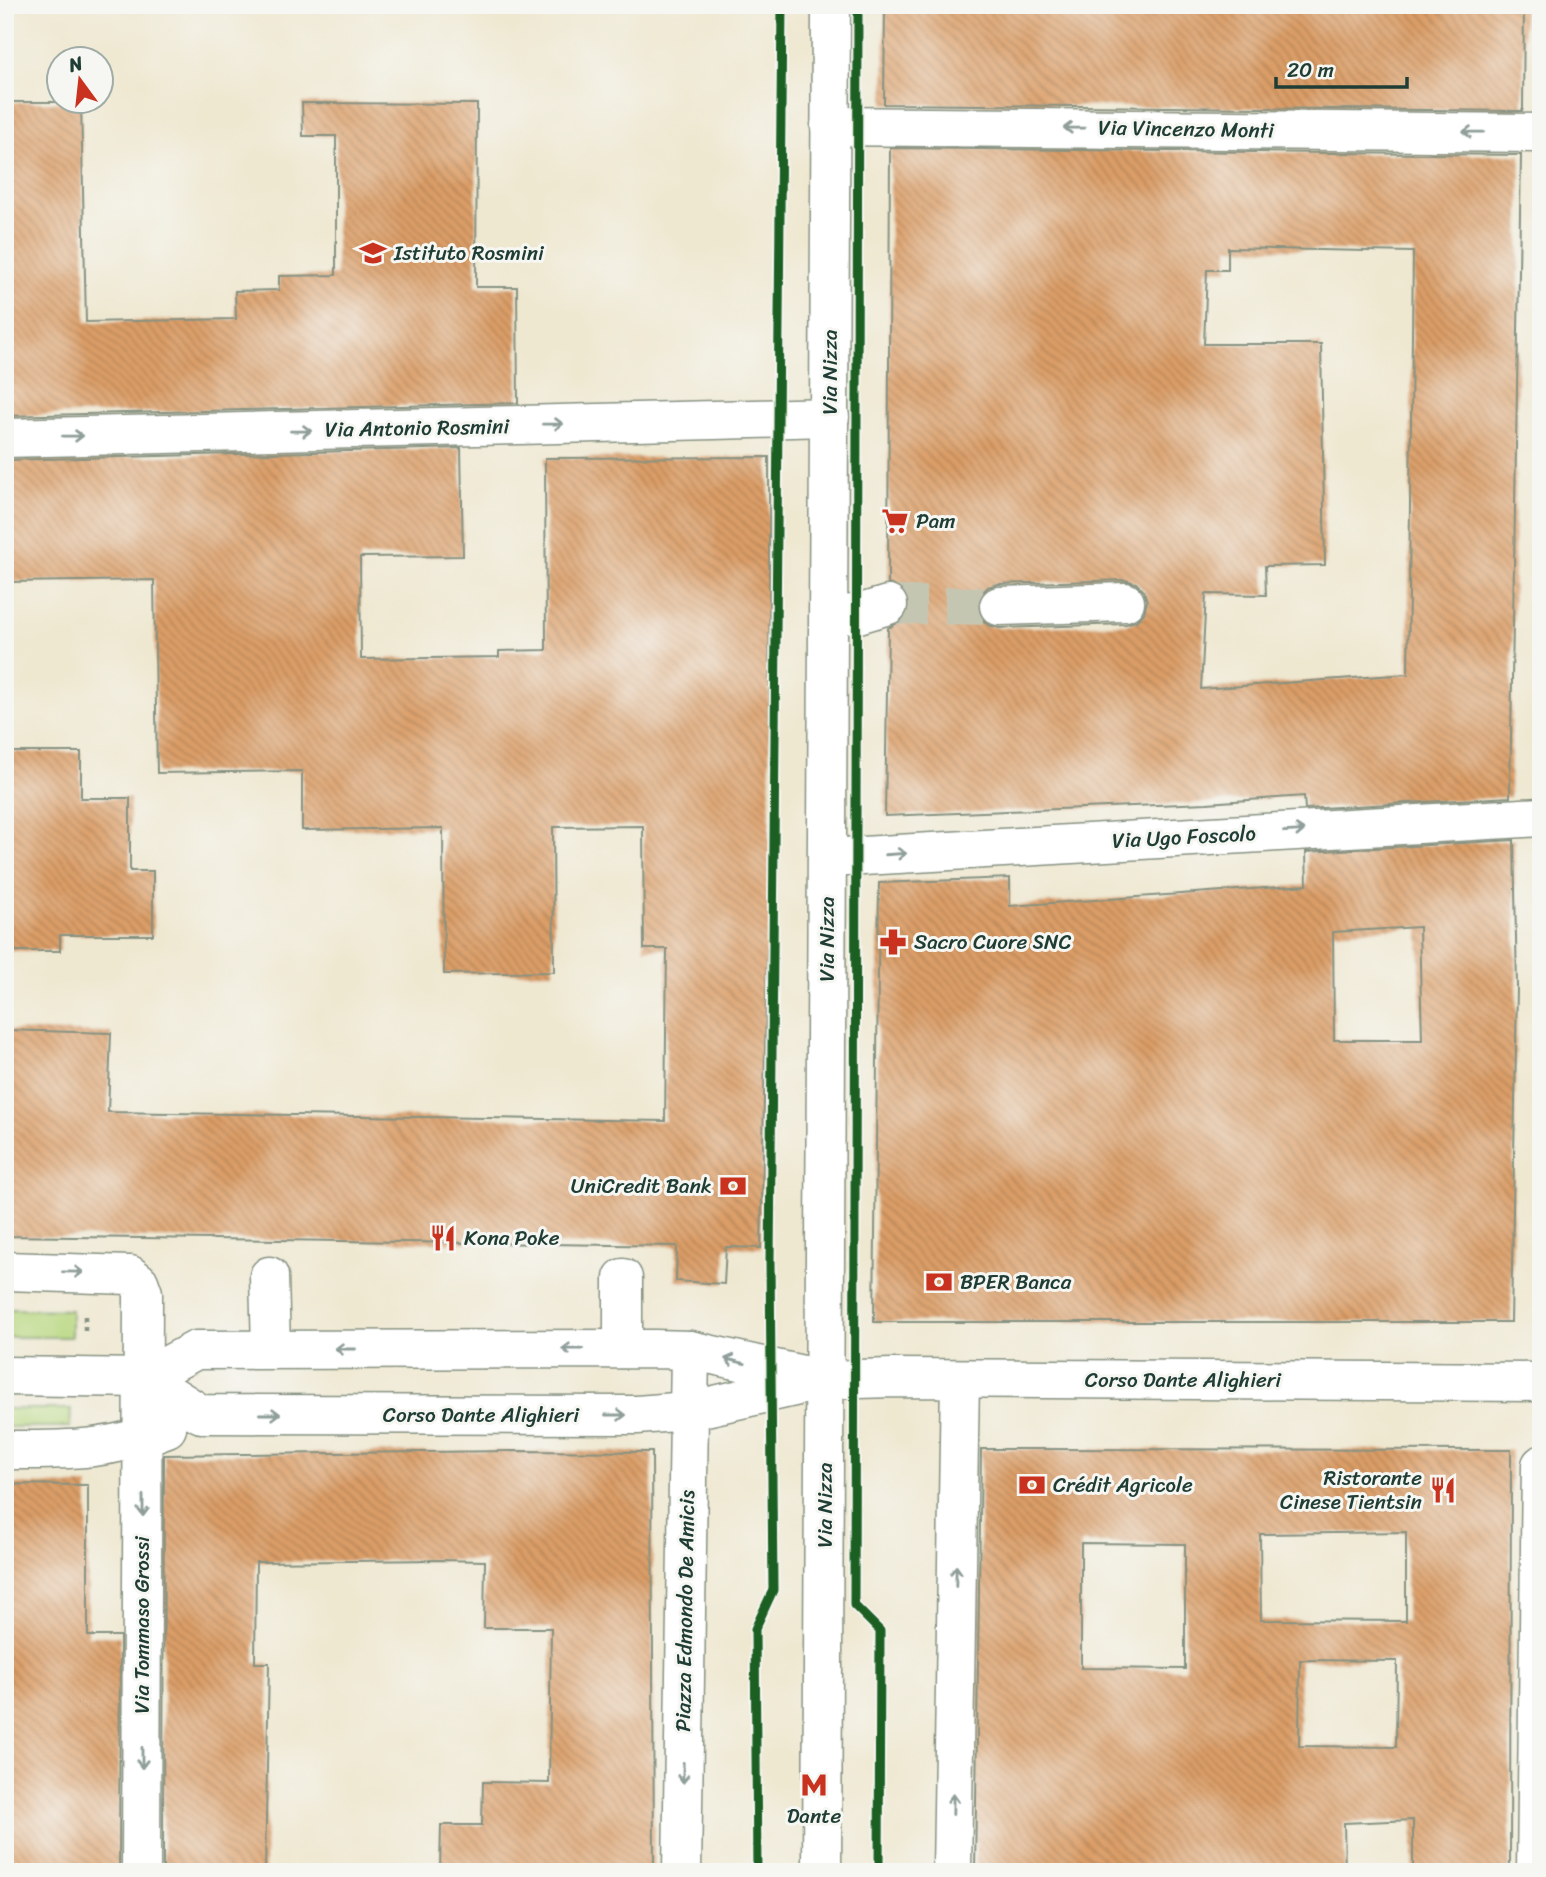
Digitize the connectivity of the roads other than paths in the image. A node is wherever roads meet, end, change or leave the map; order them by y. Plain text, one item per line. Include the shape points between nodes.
1 (831, 5) edge
2 (830, 125) junction
3 (1541, 132) edge
4 (830, 417) junction
5 (5, 438) edge
6 (1125, 602) dead end
7 (888, 605) tunnel mouth
8 (999, 606) tunnel mouth
9 (829, 615) junction
10 (1541, 817) edge
11 (828, 858) junction
12 (5, 1271) edge
13 (269, 1276) dead end
14 (624, 1278) dead end
15 (271, 1348) junction
16 (623, 1349) junction
17 (690, 1350) junction
18 (5, 1376) edge
19 (144, 1378) junction
20 (960, 1379) junction
21 (825, 1380) junction
22 (1541, 1382) edge
23 (688, 1411) junction
24 (201, 1414) junction
25 (143, 1438) junction
26 (5, 1450) edge
27 (1541, 1465) edge
28 (141, 1872) edge
29 (682, 1872) edge
30 (822, 1872) edge
31 (952, 1872) edge
32 (1536, 1872) edge

1 - 2 street, Via Nizza
3 -> 2 street, Via Vincenzo Monti
2 - 4 street, Via Nizza
5 -> 4 street, Via Antonio Rosmini
4 - 9 street, Via Nizza
6 - 8 street
7 - 9 street via 858,614
9 - 11 street, Via Nizza
11 -> 10 street, Via Ugo Foscolo
11 - 21 street, Via Nizza
12 -> 19 street via 130,1275 143,1293
13 - 15 street
14 - 16 street
16 -> 15 street, Corso Dante Alighieri
15 - 19 street, Corso Dante Alighieri via 196,1350
16 - 17 street, Corso Dante Alighieri
21 -> 17 street, Corso Dante Alighieri
17 - 23 street, Piazza Edmondo De Amicis
18 - 19 street, Corso Dante Alighieri
19 - 24 street
19 - 25 street, Via Tommaso Grossi
20 - 21 street, Corso Dante Alighieri
20 - 22 street, Corso Dante Alighieri
31 -> 20 street
21 - 23 street, Corso Dante Alighieri
21 - 30 street, Via Nizza
24 -> 23 street, Corso Dante Alighieri via 637,1415
23 -> 29 street, Piazza Edmondo De Amicis
24 - 25 street
25 - 26 street via 99,1449
25 -> 28 street, Via Tommaso Grossi
27 - 32 street

